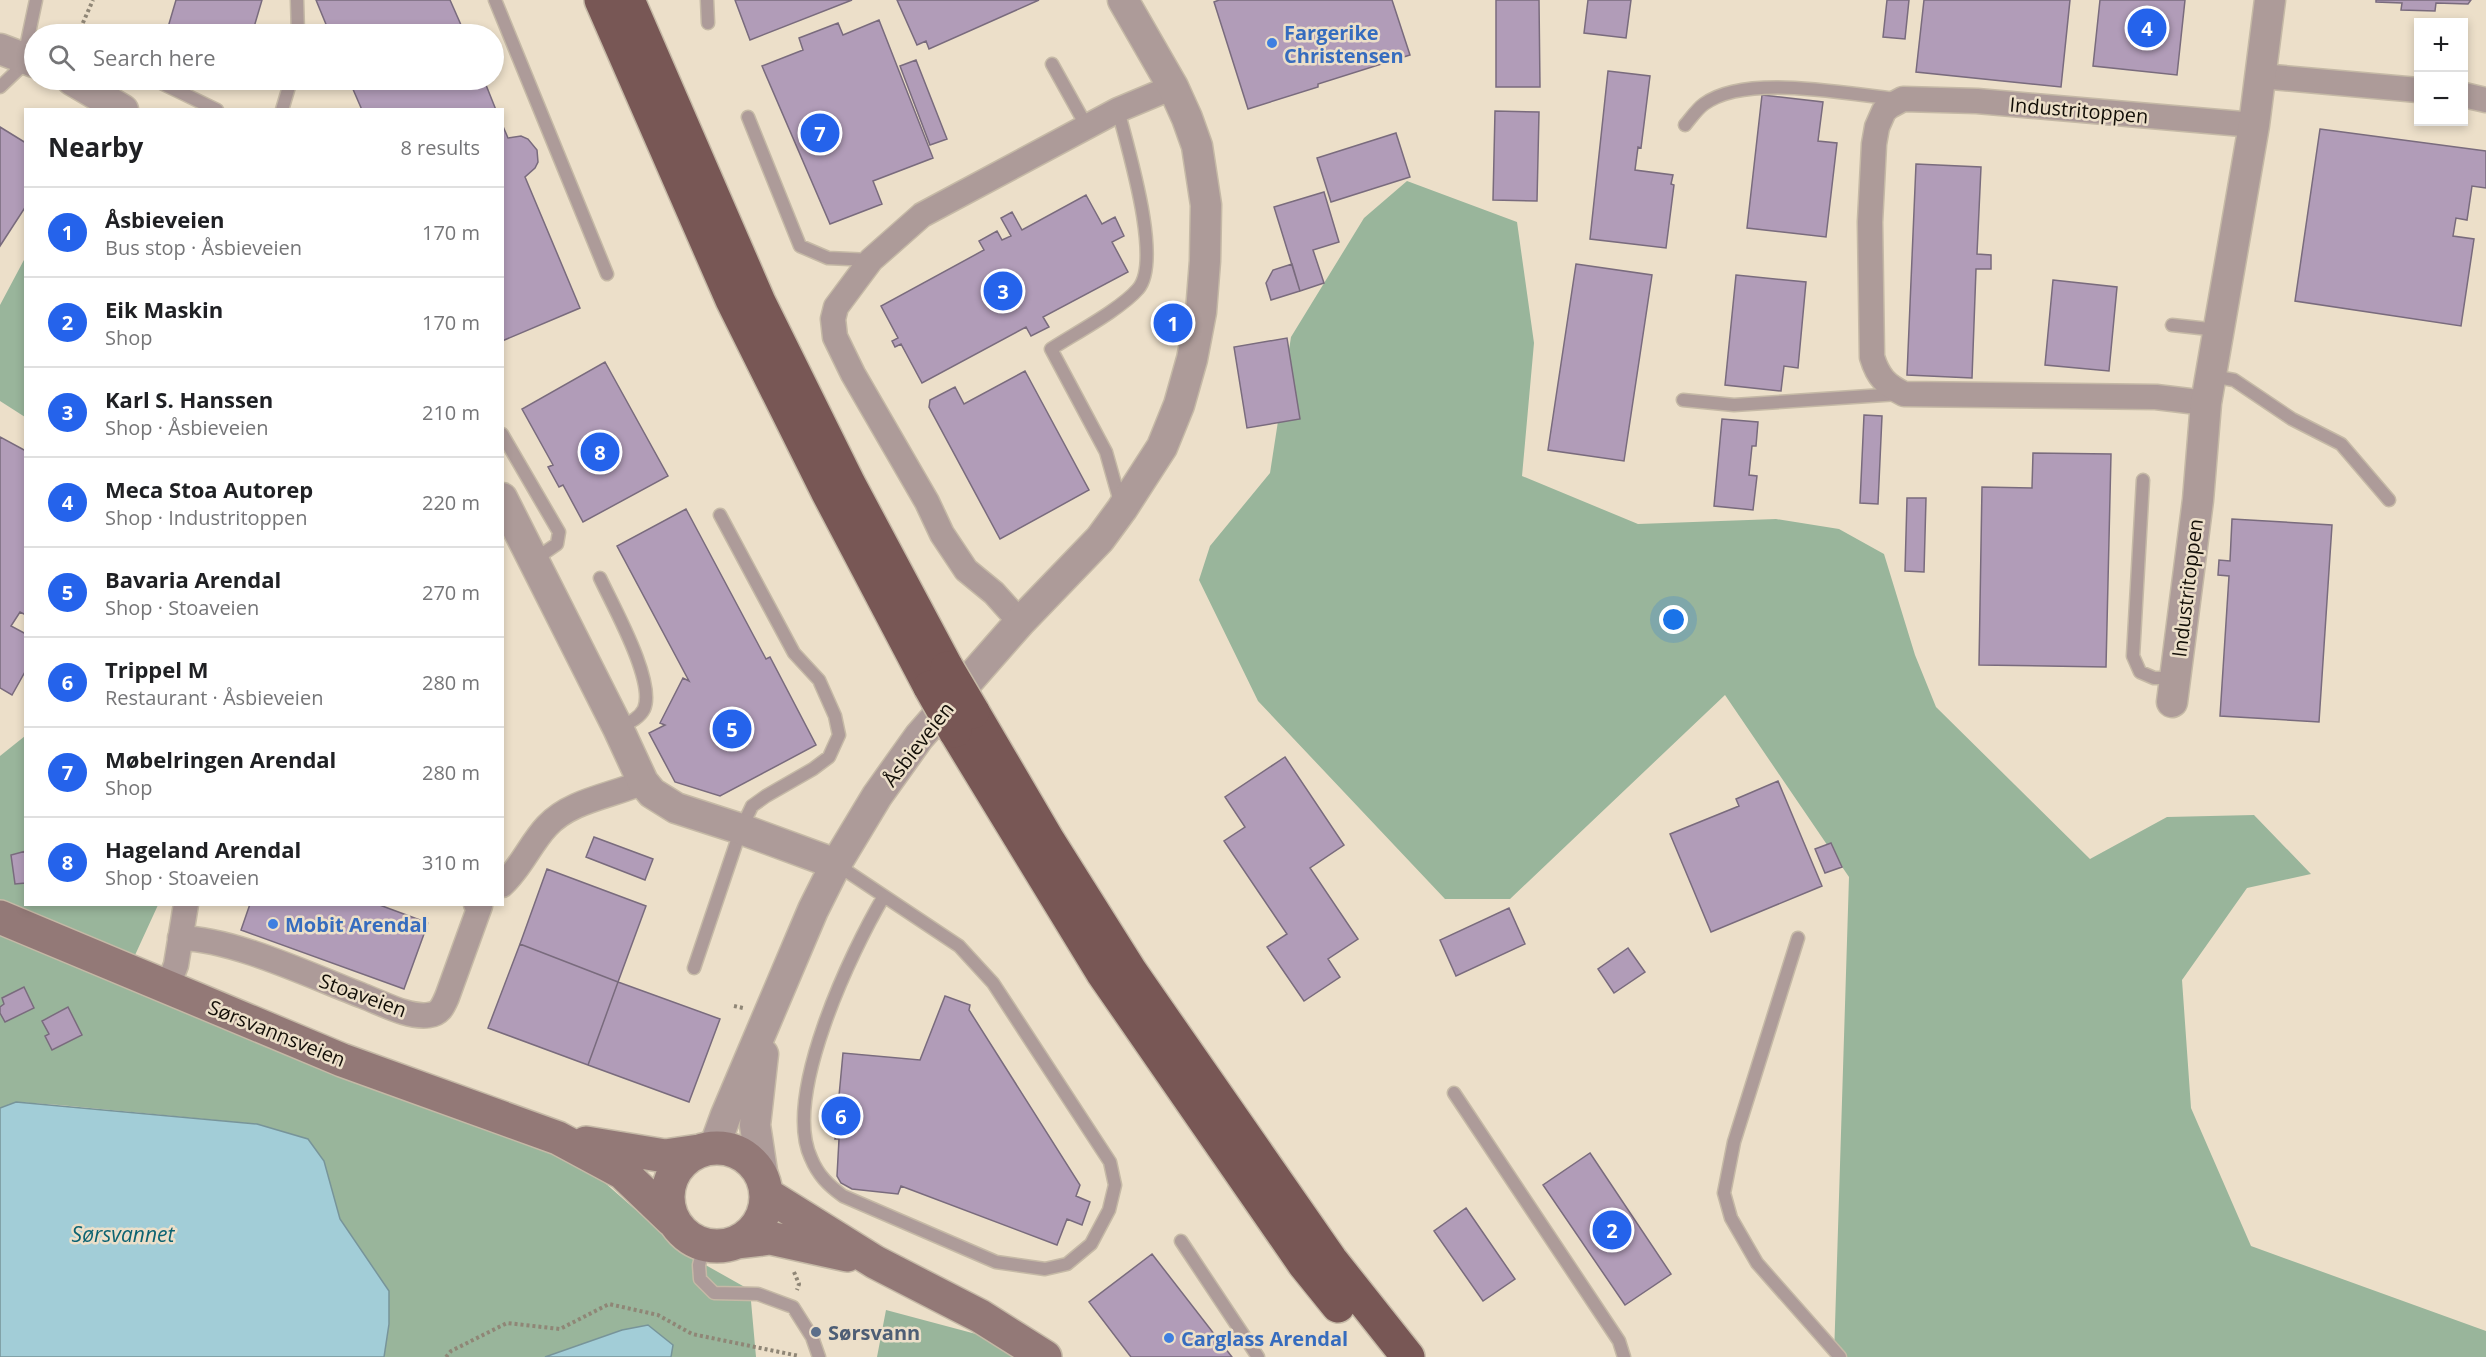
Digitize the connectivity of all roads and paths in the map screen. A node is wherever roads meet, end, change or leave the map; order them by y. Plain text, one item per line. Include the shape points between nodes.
1 (36, 0) edge
2 (93, 0) edge
3 (297, 0) edge
4 (495, 0) edge
5 (601, 0) edge
6 (628, 0) edge
7 (707, 0) edge
8 (2270, 0) edge
9 (1127, 1) edge
10 (708, 23) dead end
11 (29, 24) edge
12 (82, 24) edge
13 (298, 24) edge
14 (20, 57) edge
15 (1052, 64) dead end
16 (2261, 76) junction
17 (0, 87) edge
18 (1173, 87) junction
19 (94, 90) edge
20 (176, 90) edge
21 (288, 90) edge
22 (2414, 90) edge
23 (2468, 96) edge
24 (109, 97) edge
25 (1903, 99) junction
26 (2486, 100) edge
27 (213, 108) edge
28 (283, 108) edge
29 (1118, 110) junction
30 (748, 117) dead end
31 (1685, 125) dead end
32 (2254, 125) junction
33 (1087, 127) junction
34 (871, 260) junction
35 (607, 274) dead end
36 (2172, 325) dead end
37 (2218, 330) junction
38 (2208, 389) junction
39 (1904, 394) junction
40 (1683, 400) dead end
41 (504, 437) edge
42 (2143, 480) dead end
43 (2389, 500) dead end
44 (504, 502) edge
45 (1122, 509) junction
46 (720, 515) dead end
47 (534, 560) junction
48 (600, 578) dead end
49 (1020, 622) junction
50 (939, 678) junction
51 (2174, 690) joint
52 (964, 721) junction
53 (618, 728) junction
54 (643, 782) junction
55 (741, 829) junction
56 (836, 864) junction
57 (504, 883) edge
58 (884, 896) junction
59 (186, 906) edge
60 (479, 906) edge
61 (0, 917) edge
62 (180, 938) junction
63 (1798, 938) dead end
64 (694, 968) dead end
65 (167, 988) junction
66 (768, 1021) junction
67 (1454, 1093) dead end
68 (558, 1138) junction
69 (706, 1149) junction
70 (764, 1186) junction
71 (672, 1220) junction
72 (1181, 1241) dead end
73 (738, 1242) junction
74 (704, 1245) junction
75 (875, 1262) junction
76 (792, 1266) dead end
77 (793, 1307) junction
78 (446, 1357) edge
79 (806, 1357) edge
80 (819, 1357) edge
81 (1045, 1357) edge
82 (1258, 1357) edge
83 (1378, 1357) edge
84 (1408, 1357) edge
85 (1624, 1357) edge
86 (1840, 1357) edge

1 - 11 lane
2 - 12 path
3 - 13 lane
4 - 35 lane
5 - 50 highway via 732,300 822,481
6 - 50 highway via 759,302
7 - 10 lane
8 - 16 street, Industritoppen
9 - 18 street, Åsbieveien
14 - 17 lane via 22,66
15 - 33 lane
16 - 22 street
16 - 32 street, Industritoppen
18 - 29 street
18 - 45 street, Åsbieveien via 1197,146 1206,205 1201,312 1179,405 1162,447
19 - 24 street
20 - 27 lane
21 - 28 lane
23 - 26 street
25 - 31 lane, Industritoppen via 1758,87 1737,90 1704,104
25 - 32 street, Industritoppen via 1977,101
25 - 39 street via 1884,111 1877,127 1870,222 1872,357 1887,386
29 - 33 street
29 - 45 lane via 1144,218 1148,258 1140,288 1051,349 1106,452
30 - 34 lane via 800,246 828,258
32 - 37 street, Industritoppen
33 - 34 street via 922,215
34 - 49 street via 836,307 836,338 942,534 966,570 994,592
36 - 37 lane
37 - 38 street, Industritoppen
38 - 39 street via 2156,397
38 - 43 lane via 2234,380 2292,419 2341,444
38 - 51 street, Industritoppen
39 - 40 lane via 1734,405
41 - 47 lane via 559,532 557,544
42 - 51 lane via 2133,656 2140,672
44 - 47 street
45 - 49 street, Åsbieveien via 1100,539
46 - 55 lane via 794,653 819,680 835,716 838,735 829,757 752,807
47 - 53 street
48 - 53 lane via 639,663 647,696 644,710 637,718
49 - 56 street, Åsbieveien via 919,737
50 - 52 highway, bridge
52 - 83 highway via 1102,972 1304,1264
52 - 84 highway via 1048,840 1131,972 1331,1260
53 - 54 street
54 - 55 street via 652,793 676,807
54 - 57 street via 576,806 548,825
55 - 56 street
55 - 64 lane
56 - 58 lane
56 - 66 street, Åsbieveien via 788,965
58 - 58 lane via 861,936 818,1043 804,1099 810,1157 823,1181 843,1196 996,1262 1045,1269 1067,1264 1091,1244 1109,1210 1115,1185 1110,1162 993,983 959,946
59 - 62 street
60 - 62 street, Stoaveien via 447,997 440,1010 429,1015 401,1011 215,942
61 - 65 main road, Sørsvannsveien
62 - 65 street
63 - 86 lane via 1734,1142 1724,1193 1731,1218 1757,1263
65 - 68 main road, Sørsvannsveien via 342,1060
66 - 69 street, Åsbieveien via 726,1115
66 - 70 street, Åsbieveien via 754,1125
67 - 85 lane via 1619,1341
68 - 69 main road, Sørsvannsveien via 665,1156
68 - 71 main road, Sørsvannsveien via 623,1173
69 - 70 main road via 729,1149 743,1155 755,1165
69 - 71 main road via 685,1159 674,1172 668,1204
70 - 73 main road via 765,1209 759,1222
70 - 75 main road
71 - 74 main road via 691,1240
72 - 82 lane
73 - 74 main road via 727,1246
73 - 75 main road via 770,1238
74 - 77 lane via 700,1279 714,1293 758,1294
75 - 81 main road via 980,1316
76 - 77 path via 799,1284
77 - 80 lane via 812,1336
78 - 79 path via 507,1323 560,1329 609,1304 658,1315 692,1334

